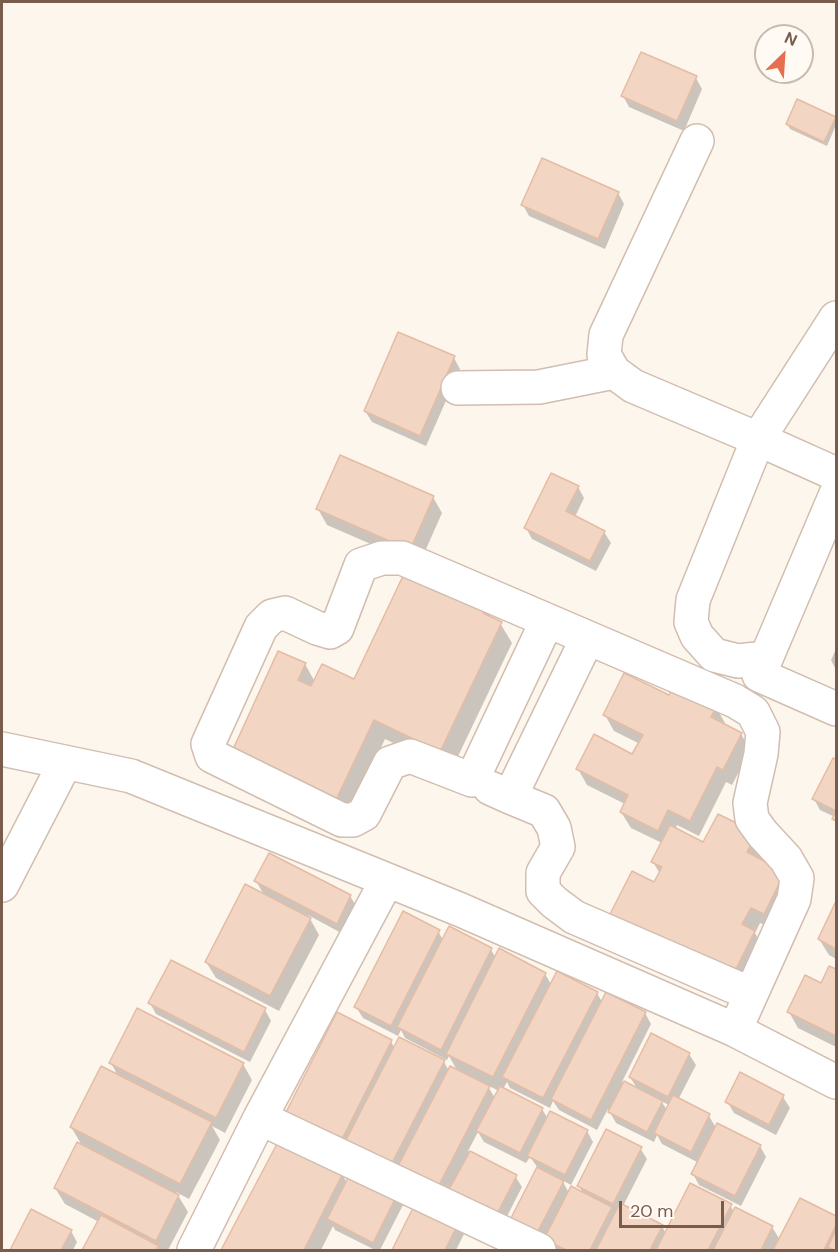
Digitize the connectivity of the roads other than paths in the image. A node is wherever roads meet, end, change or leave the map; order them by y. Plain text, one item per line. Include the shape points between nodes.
1 (697, 141) dead end
2 (837, 318) edge
3 (614, 372) junction
4 (458, 388) dead end
5 (758, 439) junction
6 (837, 474) edge
7 (837, 494) edge
8 (547, 621) junction
9 (587, 639) junction
10 (766, 658) junction
11 (837, 709) edge
12 (2, 749) edge
13 (65, 763) junction
14 (472, 780) junction
15 (510, 797) junction
16 (387, 880) junction
17 (2, 885) edge
18 (751, 994) junction
19 (735, 1030) junction
20 (837, 1082) edge
21 (260, 1118) junction
22 (194, 1251) edge
23 (539, 1251) edge

1 - 3 street via 606,335 604,355
2 - 5 street
3 - 4 street via 539,387
3 - 5 street via 633,386
5 - 6 street
5 - 10 street via 693,600 691,622 697,636 714,655 738,661
7 - 10 street
8 - 9 street
8 - 14 street
8 - 14 street via 402,558 382,558 361,565 337,628 330,632 285,613 272,616 261,627 208,744 212,756 342,820 364,814 390,763 410,756
9 - 15 street
9 - 18 street via 735,701 753,712 763,732 750,803 752,819 797,878 794,899
10 - 11 street via 759,675
12 - 13 street
13 - 16 street via 131,776
13 - 17 street
14 - 15 street
15 - 18 street via 544,810 554,828 558,847 543,873 543,891 554,902 574,917
16 - 19 street
16 - 21 street
18 - 19 street
19 - 20 street
21 - 22 street
21 - 23 street

